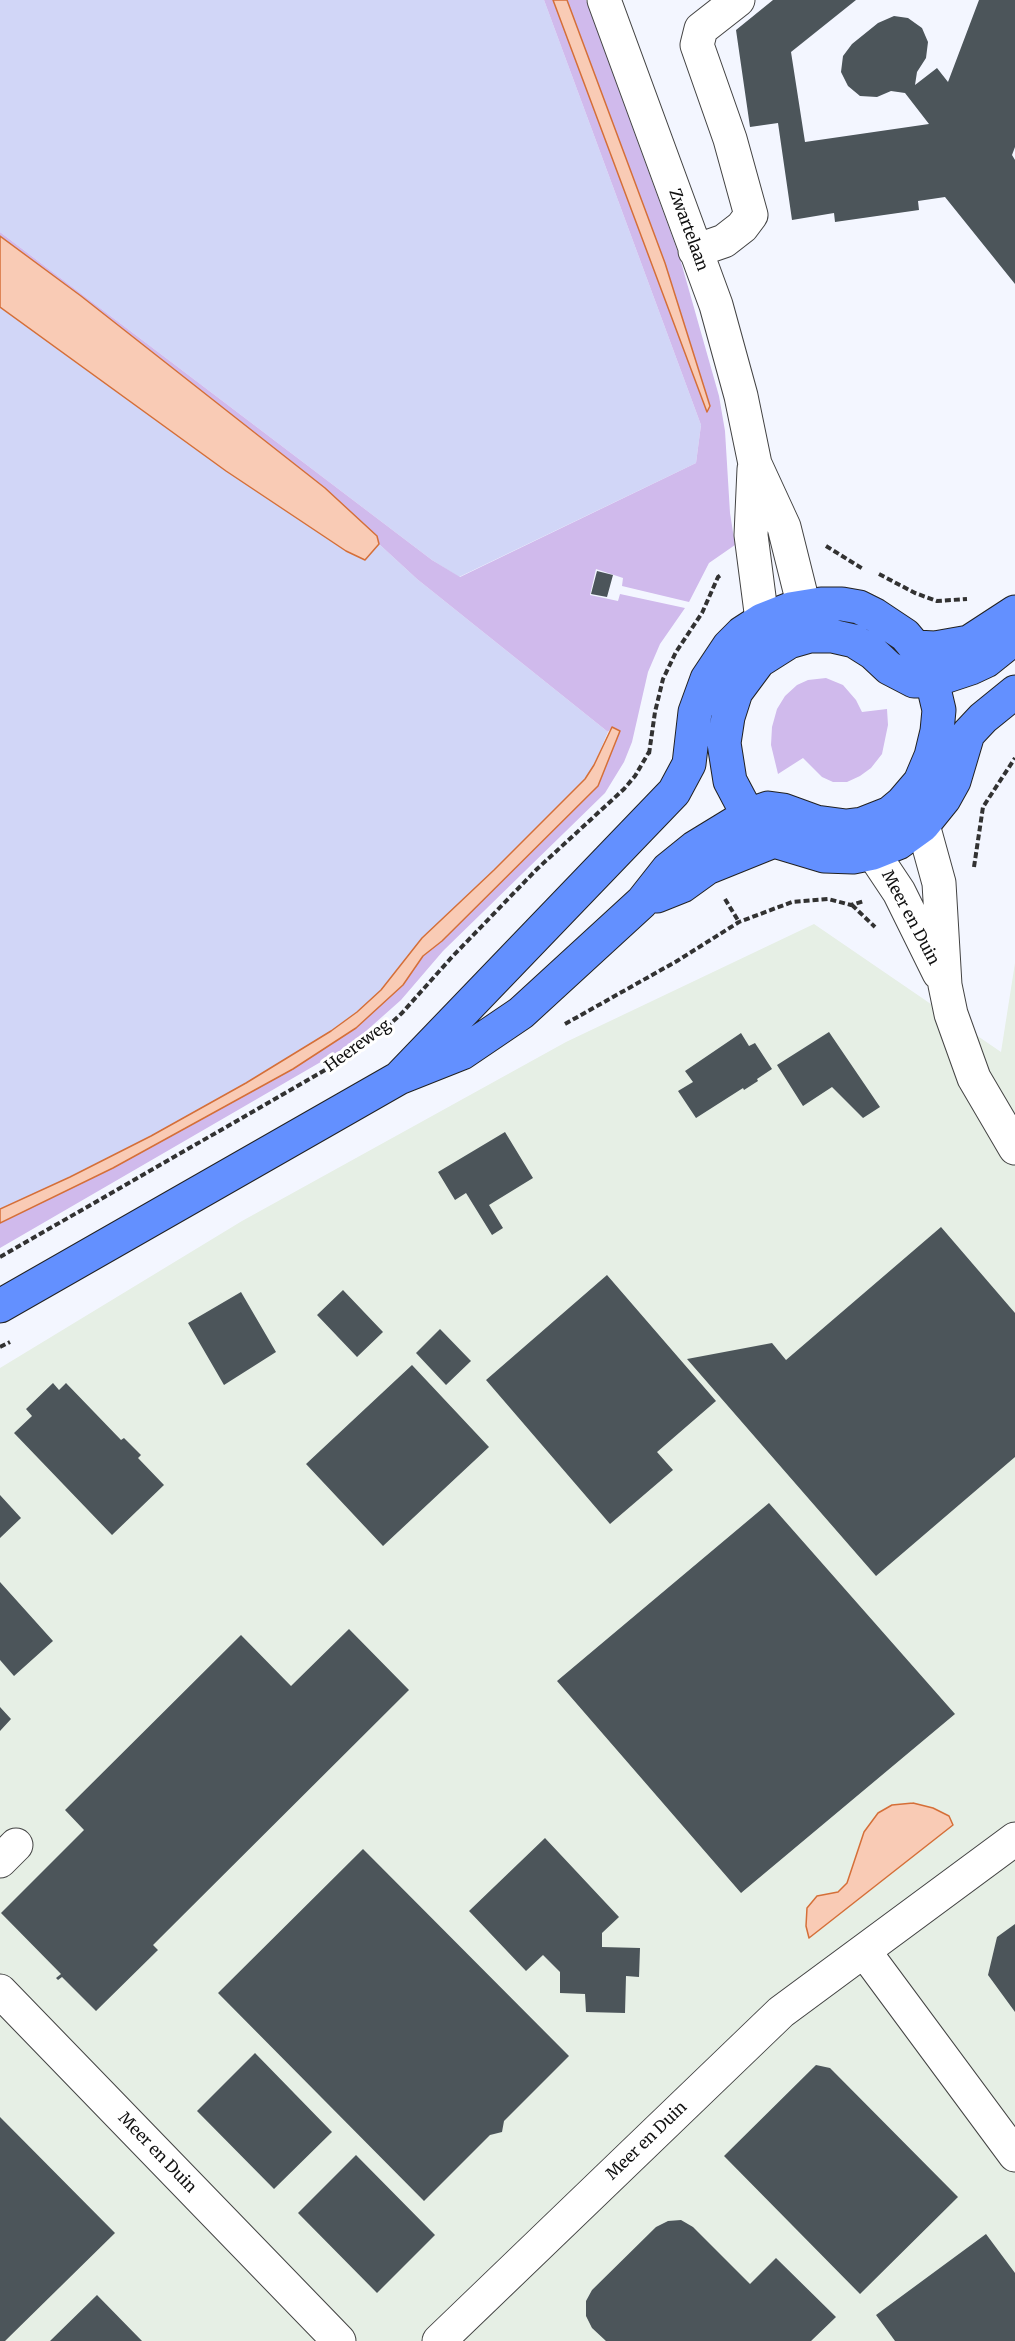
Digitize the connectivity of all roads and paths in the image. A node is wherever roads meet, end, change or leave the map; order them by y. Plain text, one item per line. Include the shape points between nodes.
1 (604, 0) edge
2 (738, 0) edge
3 (695, 251) junction
4 (754, 464) junction
5 (828, 548) dead end
6 (804, 607) junction
7 (762, 620) junction
8 (1009, 625) edge
9 (915, 647) junction
10 (770, 653) junction
11 (932, 681) junction
12 (1015, 692) edge
13 (649, 752) dead end
14 (912, 792) junction
15 (748, 815) junction
16 (923, 825) junction
17 (774, 841) junction
18 (873, 853) junction
19 (642, 903) junction
20 (945, 985) junction
21 (399, 1078) junction
22 (1015, 1148) edge
23 (0, 1257) edge
24 (0, 1306) edge
25 (1015, 1839) edge
26 (864, 1951) junction
27 (0, 1990) edge
28 (1015, 2155) edge
29 (339, 2341) edge
30 (439, 2341) edge

1 - 3 street, Zwartelaan
2 - 3 street via 701,30 698,45 751,215 724,241
3 - 4 street, Zwartelaan via 716,305 741,396
4 - 6 street, Zwartelaan via 784,527
4 - 7 street, Zwartelaan via 751,535
5 - 8 path via 861,568 937,601 977,596
6 - 7 main road
6 - 9 main road via 859,607 890,624
7 - 10 main road
7 - 21 main road via 729,646 707,679 695,712 688,764 674,792
8 - 9 main road via 969,642
8 - 11 main road via 986,661
9 - 11 main road
10 - 11 main road via 810,636 832,636 854,641 901,676
10 - 15 main road via 743,681 725,729 727,769
11 - 14 main road via 939,711 937,731 932,756
12 - 16 main road via 968,734 954,781
13 - 23 path, Heereweg via 624,789 537,868 375,1038
14 - 15 main road via 890,813 862,824 831,825 768,808
14 - 16 main road
15 - 17 main road
15 - 19 main road via 668,868
16 - 18 main road via 898,843
16 - 20 street, Meer en Duin via 939,883
17 - 18 main road via 824,856
17 - 19 main road via 707,868 682,886
18 - 20 street, Meer en Duin via 899,892
19 - 21 main road via 521,1013 462,1053
20 - 22 street, Meer en Duin via 974,1078
21 - 24 main road
25 - 26 street, Meer en Duin
26 - 28 street
26 - 30 street, Meer en Duin via 781,2012
27 - 29 street, Meer en Duin

